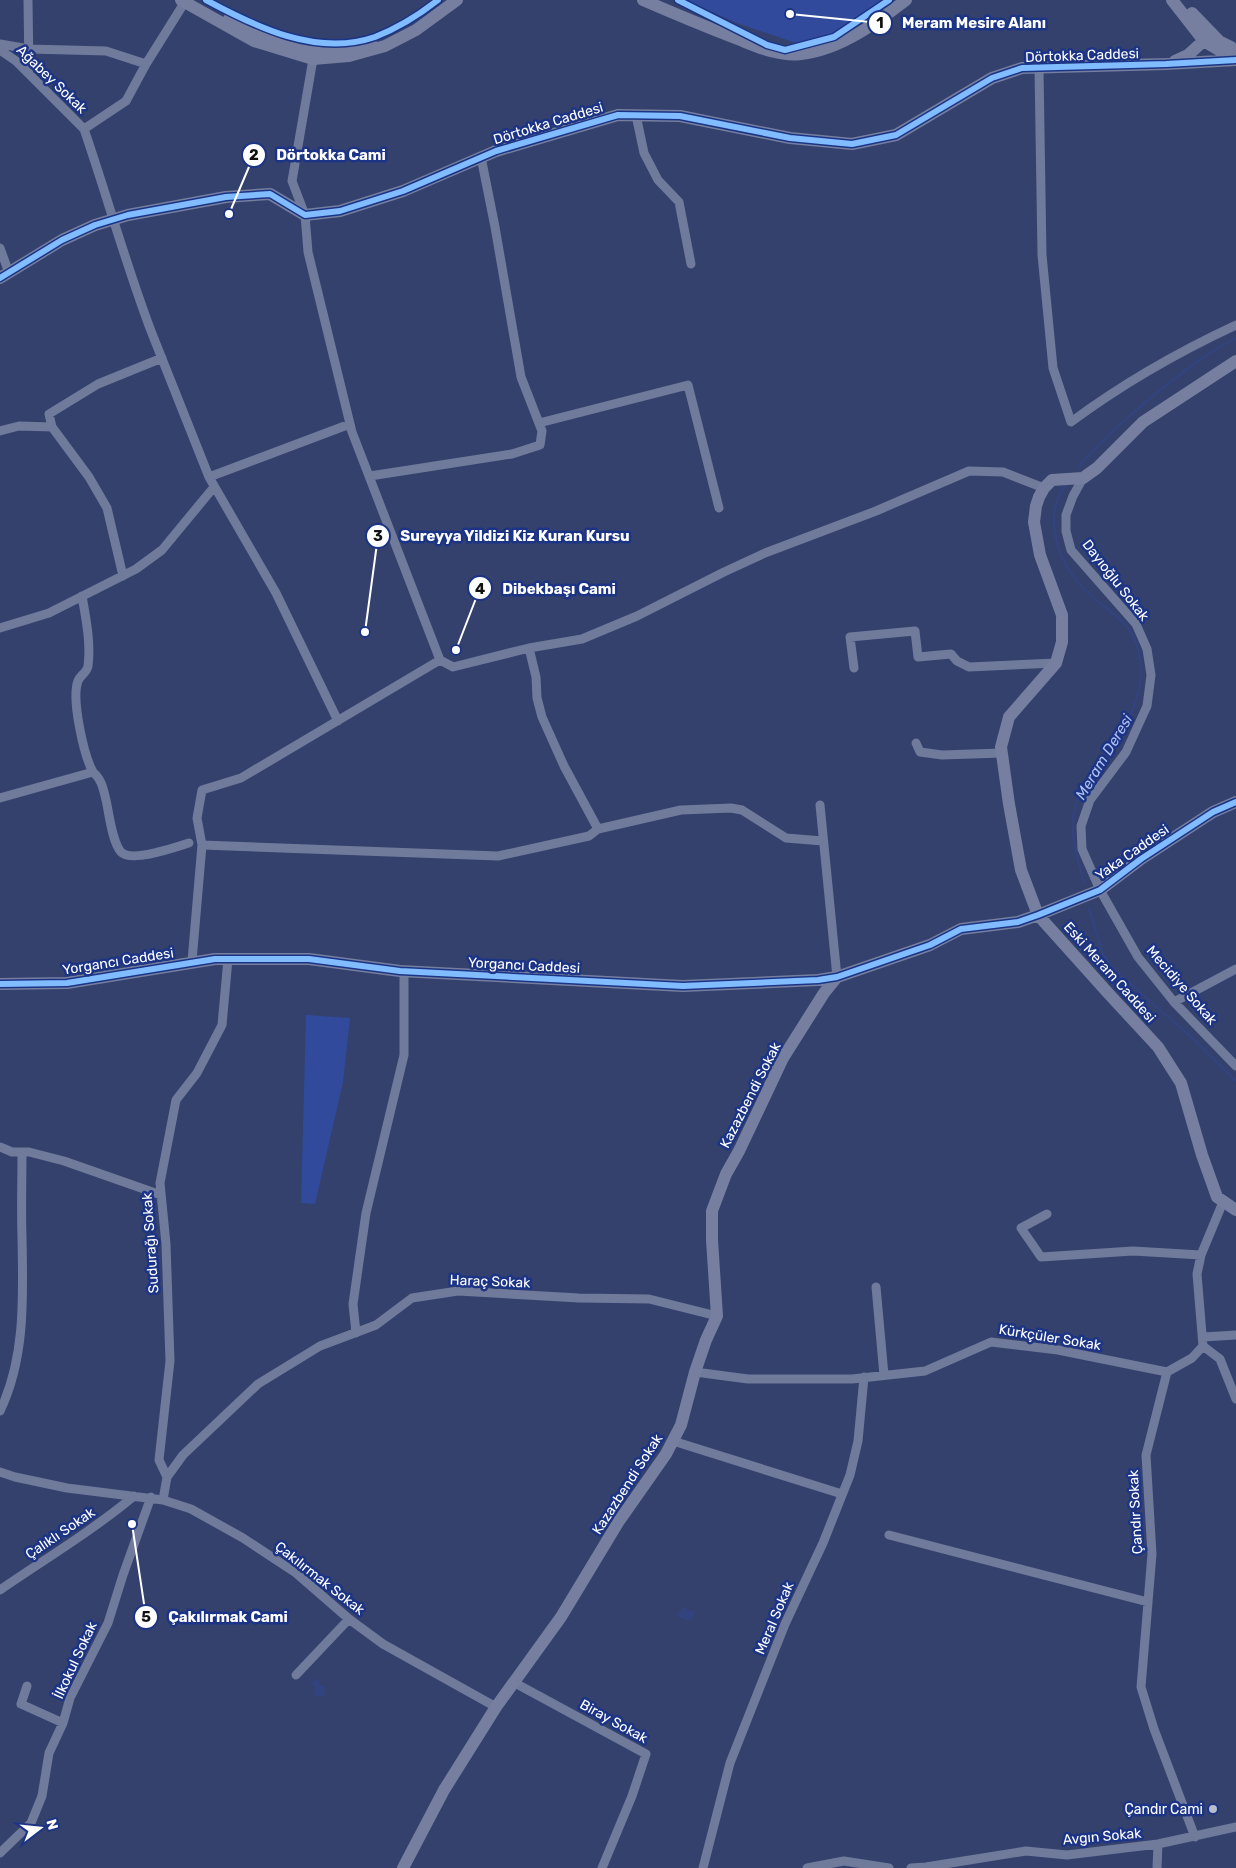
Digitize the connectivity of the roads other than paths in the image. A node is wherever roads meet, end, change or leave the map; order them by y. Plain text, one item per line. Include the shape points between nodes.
1 (28, 0) edge
2 (446, 0) edge
3 (457, 0) edge
4 (643, 0) edge
5 (657, 0) edge
6 (899, 0) edge
7 (906, 0) edge
8 (1172, 0) edge
9 (1183, 0) edge
10 (186, 1) edge
11 (1208, 37) junction
12 (0, 44) edge
13 (1236, 49) edge
14 (0, 50) edge
15 (29, 50) junction
16 (313, 59) junction
17 (1236, 59) edge
18 (146, 64) junction
19 (1166, 64) junction
20 (1039, 69) junction
21 (29, 73) junction
22 (636, 115) junction
23 (84, 129) junction
24 (481, 157) junction
25 (305, 214) junction
26 (112, 220) junction
27 (0, 248) edge
28 (691, 264) dead end
29 (5, 276) edge
30 (1236, 325) edge
31 (162, 358) junction
32 (1236, 361) edge
33 (539, 423) junction
34 (350, 424) junction
35 (52, 427) junction
36 (0, 431) edge
37 (370, 476) junction
38 (209, 477) junction
39 (1083, 478) junction
40 (214, 487) junction
41 (1044, 488) junction
42 (719, 508) dead end
43 (123, 576) junction
44 (82, 596) junction
45 (0, 628) edge
46 (529, 648) junction
47 (440, 660) junction
48 (1056, 663) junction
49 (854, 668) dead end
50 (338, 720) junction
51 (916, 743) dead end
52 (1002, 753) junction
53 (94, 772) junction
54 (0, 798) edge
55 (1236, 802) edge
56 (820, 805) dead end
57 (598, 829) junction
58 (823, 842) junction
59 (189, 843) dead end
60 (202, 845) junction
61 (1100, 890) junction
62 (1038, 915) junction
63 (228, 959) junction
64 (192, 962) junction
65 (1236, 968) edge
66 (404, 971) junction
67 (837, 977) junction
68 (0, 984) edge
69 (1174, 1002) junction
70 (1236, 1066) edge
71 (0, 1147) edge
72 (22, 1152) junction
73 (161, 1196) junction
74 (1223, 1202) junction
75 (1236, 1210) edge
76 (1047, 1214) dead end
77 (1201, 1255) junction
78 (876, 1287) dead end
79 (717, 1316) junction
80 (356, 1332) junction
81 (1236, 1335) edge
82 (1203, 1336) junction
83 (1203, 1346) junction
84 (695, 1372) junction
85 (1167, 1372) junction
86 (884, 1375) junction
87 (864, 1378) junction
88 (1236, 1399) edge
89 (0, 1411) edge
90 (673, 1441) junction
91 (0, 1472) edge
92 (167, 1477) junction
93 (842, 1494) junction
94 (134, 1496) junction
95 (151, 1498) junction
96 (163, 1500) junction
97 (889, 1535) dead end
98 (0, 1590) edge
99 (1148, 1602) junction
100 (349, 1619) junction
101 (296, 1675) dead end
102 (515, 1683) junction
103 (27, 1686) dead end
104 (496, 1707) junction
105 (63, 1723) junction
106 (1236, 1827) edge
107 (1195, 1837) junction
108 (1158, 1844) junction
109 (0, 1853) edge
110 (403, 1868) edge
111 (602, 1868) edge
112 (703, 1868) edge
113 (807, 1868) edge
114 (888, 1868) edge
115 (911, 1868) edge
116 (1157, 1868) edge

1 - 15 street
2 - 10 street via 414,23 372,43 312,49 282,42
3 - 16 street via 416,30 385,46 349,56
4 - 7 street via 770,52 800,54 842,43
5 - 6 street via 775,50 800,52 823,48
8 - 11 street
9 - 11 street
10 - 16 street via 254,41
10 - 18 street
11 - 13 street
11 - 17 street via 1224,53
11 - 19 street, Dörtokka Caddesi via 1188,55
12 - 15 street
14 - 21 street, Ağabey Sokak
15 - 18 street via 106,51
15 - 21 street
16 - 25 street via 292,181
17 - 19 street, Dörtokka Caddesi
18 - 23 street via 126,101
19 - 20 street, Dörtokka Caddesi
20 - 22 street, Dörtokka Caddesi via 1022,68 992,78 896,135 852,144 790,138 680,116
20 - 30 street via 1042,255 1052,368 1071,422 1097,402 1188,348
21 - 23 street, Ağabey Sokak
22 - 24 street, Dörtokka Caddesi via 618,115
22 - 28 street via 644,153 658,180 679,202
23 - 26 street
24 - 25 street, Dörtokka Caddesi via 403,191 340,211
24 - 33 street via 521,377
25 - 26 street via 270,194 226,197
25 - 34 street via 308,252
26 - 29 street via 62,240
26 - 31 street
27 - 29 street
31 - 35 street via 98,384 49,414
31 - 38 street
32 - 39 street via 1143,422
33 - 37 street via 542,430 540,445 512,454
33 - 42 street via 688,385
34 - 37 street
34 - 38 street
35 - 36 street via 19,426
35 - 43 street via 89,477 107,508
37 - 47 street
38 - 40 street
39 - 41 street via 1052,480
39 - 61 street, Dayıoğlu Sokak via 1066,515 1066,531 1072,550 1136,624 1147,649 1151,675 1147,706 1126,752 1090,800 1081,826 1082,849
40 - 43 street via 162,550
40 - 50 street via 276,593
41 - 46 street via 1003,472 969,471 765,553 582,639
41 - 48 street, Eski Meram Caddesi via 1036,506 1034,522 1040,555 1062,616 1062,642
43 - 44 street
44 - 45 street via 49,613
44 - 53 street via 89,644 88,669 78,681 77,696 81,740
46 - 47 street via 453,667
46 - 57 street via 542,717
47 - 50 street
48 - 49 street via 968,667 951,654 918,657 915,631 850,636
48 - 52 street, Eski Meram Caddesi via 1009,717
50 - 60 street via 241,778 202,790 197,818
51 - 52 street via 920,752 942,755
52 - 62 street, Eski Meram Caddesi via 1021,870
53 - 54 street
53 - 59 street via 101,780 120,852 133,856
55 - 61 street, Yaka Caddesi via 1213,812
56 - 58 street
57 - 58 street via 681,810 731,808 742,810 786,838
57 - 60 street via 590,836 498,856
58 - 67 street
60 - 64 street
61 - 62 street, Yaka Caddesi
61 - 69 street, Mecidiye Sokak via 1138,957
62 - 67 street, Yorgancı Caddesi via 1018,922 961,930 930,945
62 - 74 street, Eski Meram Caddesi via 1158,1047 1181,1083 1211,1184 1217,1198
63 - 64 street, Yorgancı Caddesi
63 - 66 street, Yorgancı Caddesi via 309,959
63 - 73 street, Sudurağı Sokak via 222,1025 197,1072 176,1100 160,1183
64 - 68 street, Yorgancı Caddesi via 67,983
65 - 69 street
66 - 67 street, Yorgancı Caddesi via 683,986
66 - 80 street via 404,1055 366,1214 354,1304
67 - 79 street, Kazazbendi Sokak via 783,1058 726,1174 712,1210
69 - 70 street, Mecidiye Sokak
71 - 72 street
72 - 73 street via 64,1161
72 - 89 street via 20,1339 14,1372
73 - 92 street, Sudurağı Sokak via 170,1361 159,1460
74 - 75 street, Eski Meram Caddesi
74 - 77 street
76 - 77 street via 1021,1228 1041,1257 1133,1251
77 - 82 street via 1198,1274
78 - 86 street
79 - 80 street, Haraç Sokak via 649,1299 458,1291 412,1298 376,1325
79 - 84 street, Kazazbendi Sokak
80 - 92 street, Haraç Sokak via 320,1346 258,1384 183,1455
81 - 82 street
82 - 83 street
83 - 85 street via 1192,1358
83 - 88 street via 1220,1359
84 - 87 street, Kürkçüler Sokak via 748,1379
84 - 90 street, Kazazbendi Sokak via 681,1425
85 - 86 street, Kürkçüler Sokak via 1058,1350 991,1342 925,1371
85 - 99 street, Çandır Sokak via 1146,1455 1152,1554
86 - 87 street, Kürkçüler Sokak
87 - 93 street, Meral Sokak via 858,1441
90 - 93 street
90 - 102 street, Kazazbendi Sokak
91 - 94 street, Çakılırmak Sokak via 68,1488
92 - 96 street, Haraç Sokak
93 - 112 street, Meral Sokak via 785,1624 730,1763
94 - 95 street, Çakılırmak Sokak
94 - 98 street, Çalıklı Sokak
95 - 96 street, Çakılırmak Sokak
95 - 105 street, İlkokul Sokak via 108,1623 70,1698
96 - 100 street, Çakılırmak Sokak via 191,1509 243,1538 296,1573
97 - 99 street
99 - 107 street, Çandır Sokak via 1141,1686
100 - 101 street
100 - 104 street, Çakılırmak Sokak via 383,1644
102 - 104 street, Kazazbendi Sokak
102 - 111 street, Biray Sokak via 646,1754
103 - 105 street via 21,1704
104 - 110 street, Kazazbendi Sokak via 444,1790
105 - 109 street, İlkokul Sokak via 49,1753 42,1796 31,1823
106 - 107 street, Avgın Sokak
107 - 108 street, Avgın Sokak
108 - 115 street, Avgın Sokak via 1067,1855 1026,1850
108 - 116 street
113 - 114 street via 844,1861

